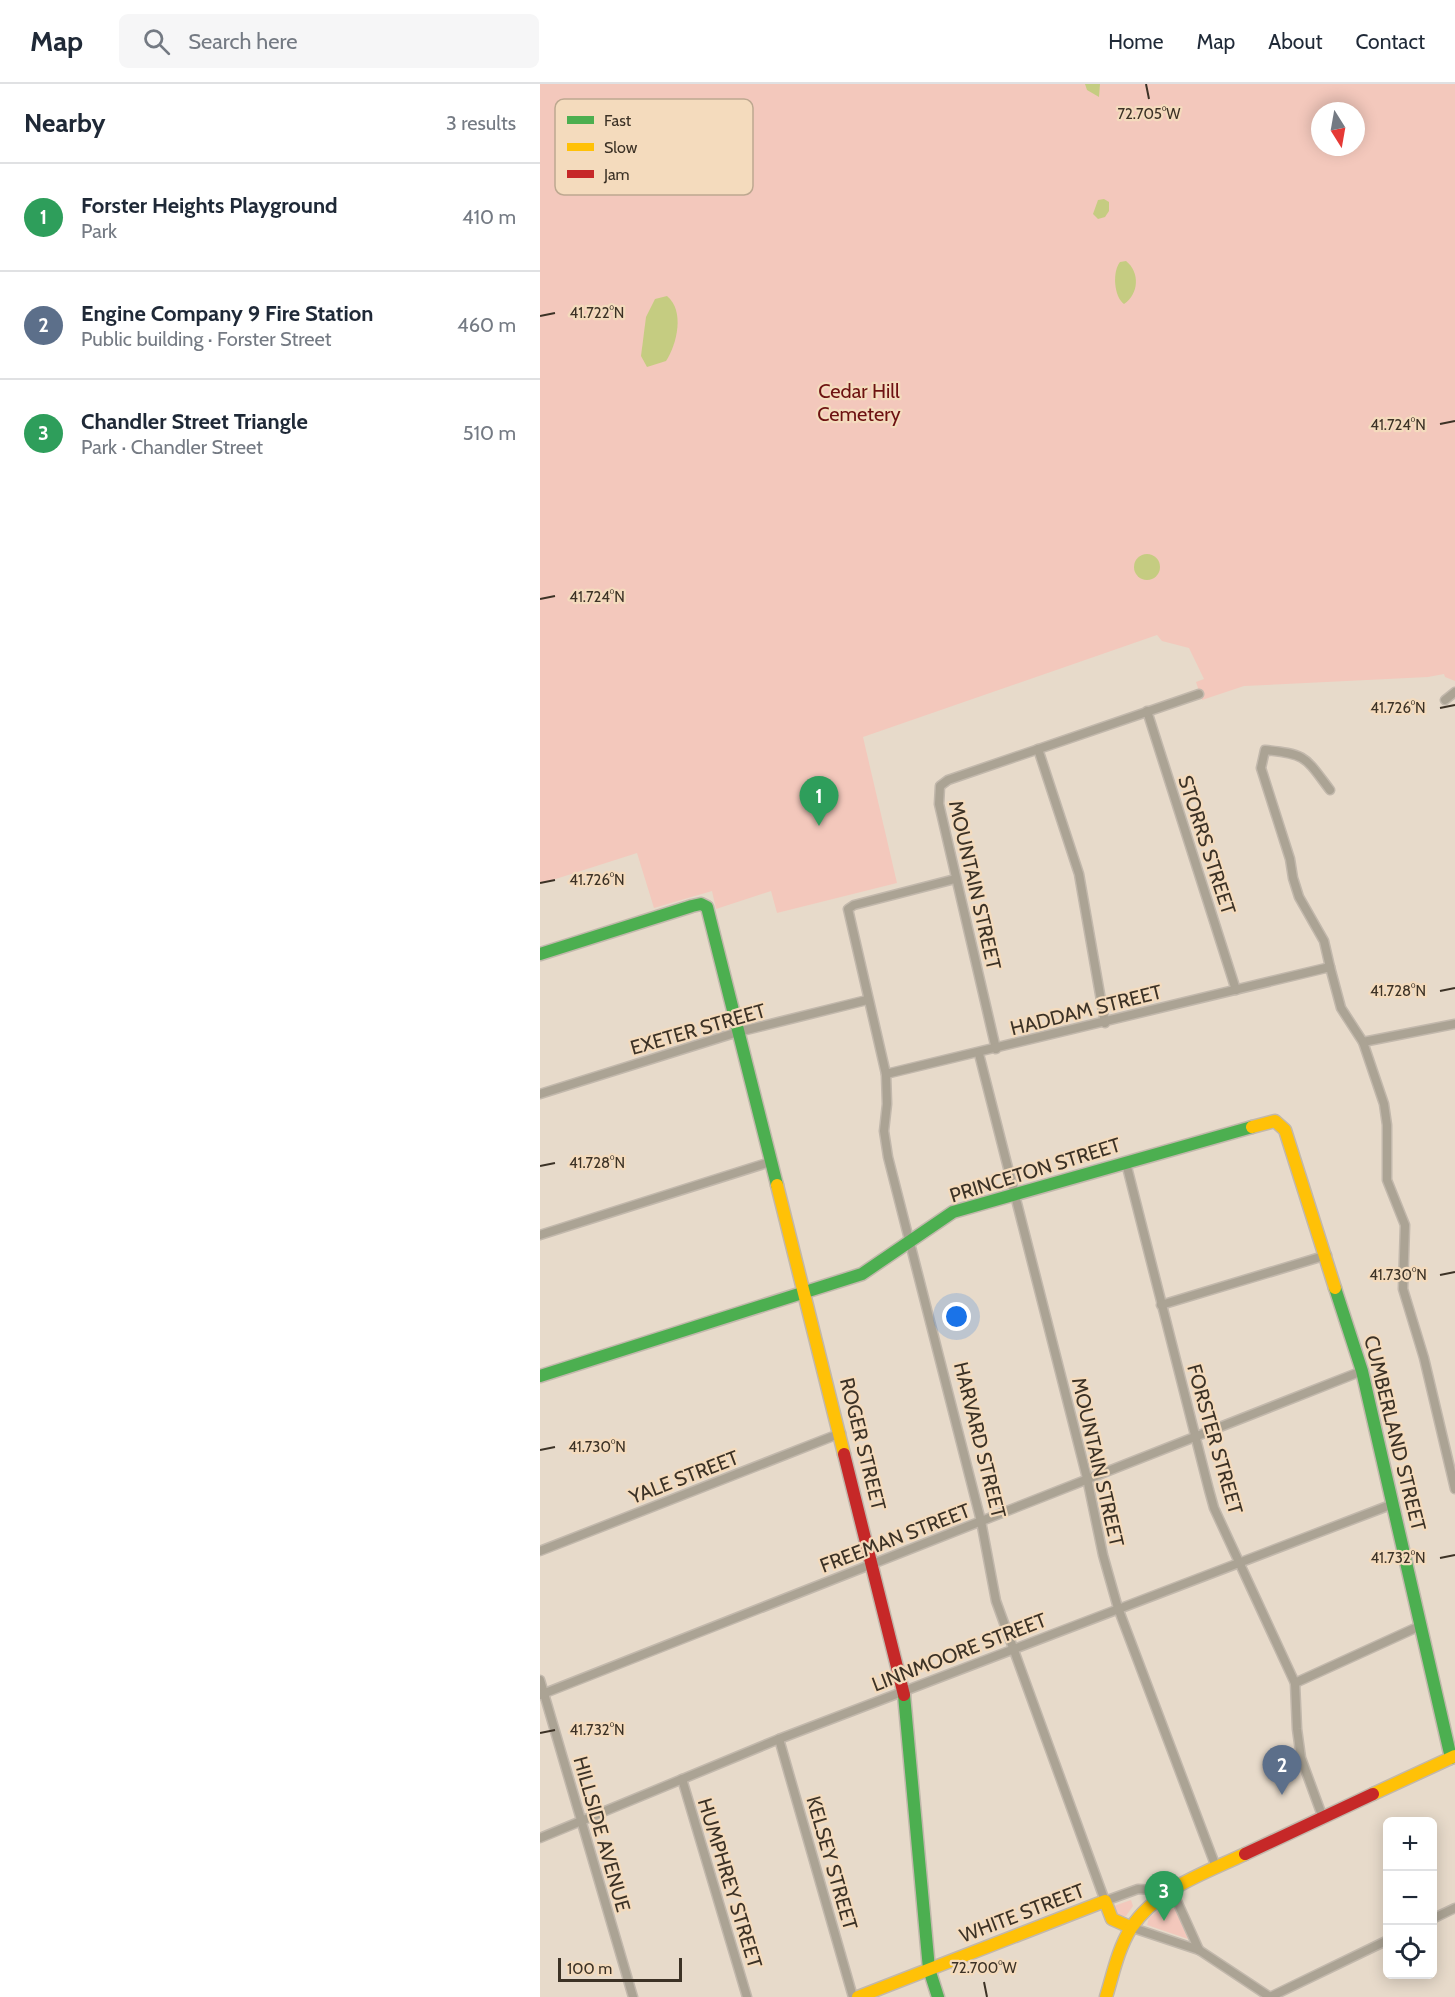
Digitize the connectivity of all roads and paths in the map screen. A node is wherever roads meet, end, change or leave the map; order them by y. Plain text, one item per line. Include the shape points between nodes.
1 (1455, 692) edge
2 (1199, 694) dead end
3 (1445, 700) dead end
4 (1146, 711) junction
5 (1038, 749) junction
6 (1330, 790) dead end
7 (955, 879) junction
8 (540, 954) edge
9 (1330, 967) junction
10 (1236, 990) junction
11 (867, 1000) junction
12 (1105, 1023) junction
13 (1455, 1024) edge
14 (738, 1032) junction
15 (1363, 1042) junction
16 (996, 1049) junction
17 (978, 1054) junction
18 (886, 1074) junction
19 (540, 1094) edge
20 (1281, 1123) joint
21 (770, 1162) junction
22 (1126, 1163) junction
23 (1015, 1194) junction
24 (540, 1235) edge
25 (909, 1243) junction
26 (1327, 1255) junction
27 (805, 1292) junction
28 (1161, 1305) junction
29 (1362, 1371) junction
30 (540, 1376) edge
31 (841, 1433) junction
32 (1196, 1436) junction
33 (1087, 1478) junction
34 (1455, 1490) edge
35 (1393, 1504) junction
36 (981, 1521) junction
37 (540, 1551) edge
38 (1240, 1563) junction
39 (872, 1564) junction
40 (1118, 1608) junction
41 (1422, 1624) junction
42 (1014, 1648) junction
43 (540, 1680) edge
44 (1295, 1683) junction
45 (904, 1691) junction
46 (542, 1695) edge
47 (779, 1738) junction
48 (1453, 1757) edge
49 (682, 1779) junction
50 (1323, 1818) junction
51 (581, 1821) junction
52 (540, 1838) edge
53 (1216, 1868) junction
54 (1168, 1891) junction
55 (1105, 1901) junction
56 (1455, 1908) edge
57 (1437, 1917) edge
58 (1130, 1927) junction
59 (1383, 1942) edge
60 (1199, 1950) junction
61 (929, 1970) junction
62 (633, 1997) edge
63 (747, 1997) edge
64 (853, 1997) edge
65 (858, 1997) edge
66 (938, 1997) edge
67 (1106, 1997) edge
68 (1270, 1997) edge

1 - 3 street
2 - 4 street, MOUNTAIN STREET
4 - 5 street, MOUNTAIN STREET
4 - 10 street, STORRS STREET
5 - 7 street, MOUNTAIN STREET via 940,786 939,804
5 - 12 street via 1079,874
6 - 9 street via 1310,763 1297,753 1265,750 1261,768 1293,878 1299,897 1324,941
7 - 11 street, HARVARD STREET via 850,906 848,916
7 - 16 street, MOUNTAIN STREET
8 - 14 street, ROGER STREET via 701,904 707,907
9 - 10 street, HADDAM STREET
9 - 15 street via 1341,1008
10 - 12 street, HADDAM STREET
11 - 14 street, EXETER STREET
11 - 18 street, HARVARD STREET
12 - 16 street, HADDAM STREET
13 - 15 street
14 - 19 street, EXETER STREET
14 - 21 street, ROGER STREET
15 - 34 street via 1384,1104 1387,1180 1405,1225 1403,1288
16 - 17 street, HADDAM STREET
17 - 18 street, HADDAM STREET
17 - 23 street, MOUNTAIN STREET
18 - 25 street, HARVARD STREET via 884,1131
20 - 22 street, PRINCETON STREET via 1275,1121
20 - 26 street, CUMBERLAND STREET
21 - 24 street
21 - 27 street, ROGER STREET
22 - 23 street, PRINCETON STREET
22 - 28 street, FORSTER STREET
23 - 25 street, PRINCETON STREET via 953,1212
23 - 33 street, MOUNTAIN STREET
25 - 27 street, PRINCETON STREET via 862,1274
25 - 36 street, HARVARD STREET
26 - 28 street
26 - 29 street, CUMBERLAND STREET
27 - 30 street, PRINCETON STREET
27 - 31 street, ROGER STREET
28 - 32 street, FORSTER STREET
29 - 32 street, FREEMAN STREET
29 - 35 street, CUMBERLAND STREET
31 - 37 street, YALE STREET
31 - 39 street, ROGER STREET
32 - 33 street, FREEMAN STREET
32 - 38 street, FORSTER STREET via 1214,1508
33 - 36 street, FREEMAN STREET
33 - 40 street, MOUNTAIN STREET
35 - 38 street, LINNMOORE STREET
35 - 41 street, CUMBERLAND STREET
36 - 39 street, FREEMAN STREET
36 - 42 street, HARVARD STREET via 996,1601
38 - 40 street, LINNMOORE STREET
38 - 44 street, FORSTER STREET
39 - 45 street, ROGER STREET
39 - 46 street, FREEMAN STREET
40 - 42 street, LINNMOORE STREET
40 - 53 street, MOUNTAIN STREET
41 - 44 street
41 - 48 street, CUMBERLAND STREET
42 - 45 street, LINNMOORE STREET
42 - 55 street, HARVARD STREET
43 - 46 street, HILLSIDE AVENUE
44 - 50 street, FORSTER STREET via 1301,1758
45 - 47 street, LINNMOORE STREET
45 - 61 street, ROGER STREET
46 - 51 street, HILLSIDE AVENUE
47 - 49 street, LINNMOORE STREET
47 - 64 street, KELSEY STREET
48 - 50 street
49 - 51 street, LINNMOORE STREET
49 - 63 street, HUMPHREY STREET
50 - 53 street
51 - 52 street, LINNMOORE STREET
51 - 62 street, HILLSIDE AVENUE
53 - 54 street
54 - 55 street, WHITE STREET via 1138,1889
54 - 58 street
54 - 60 street via 1176,1899
55 - 58 street, HARVARD STREET via 1112,1919
55 - 61 street, WHITE STREET
56 - 57 street
58 - 60 street
58 - 67 street
59 - 68 street
60 - 68 street
61 - 65 street, WHITE STREET
61 - 66 street, ROGER STREET

